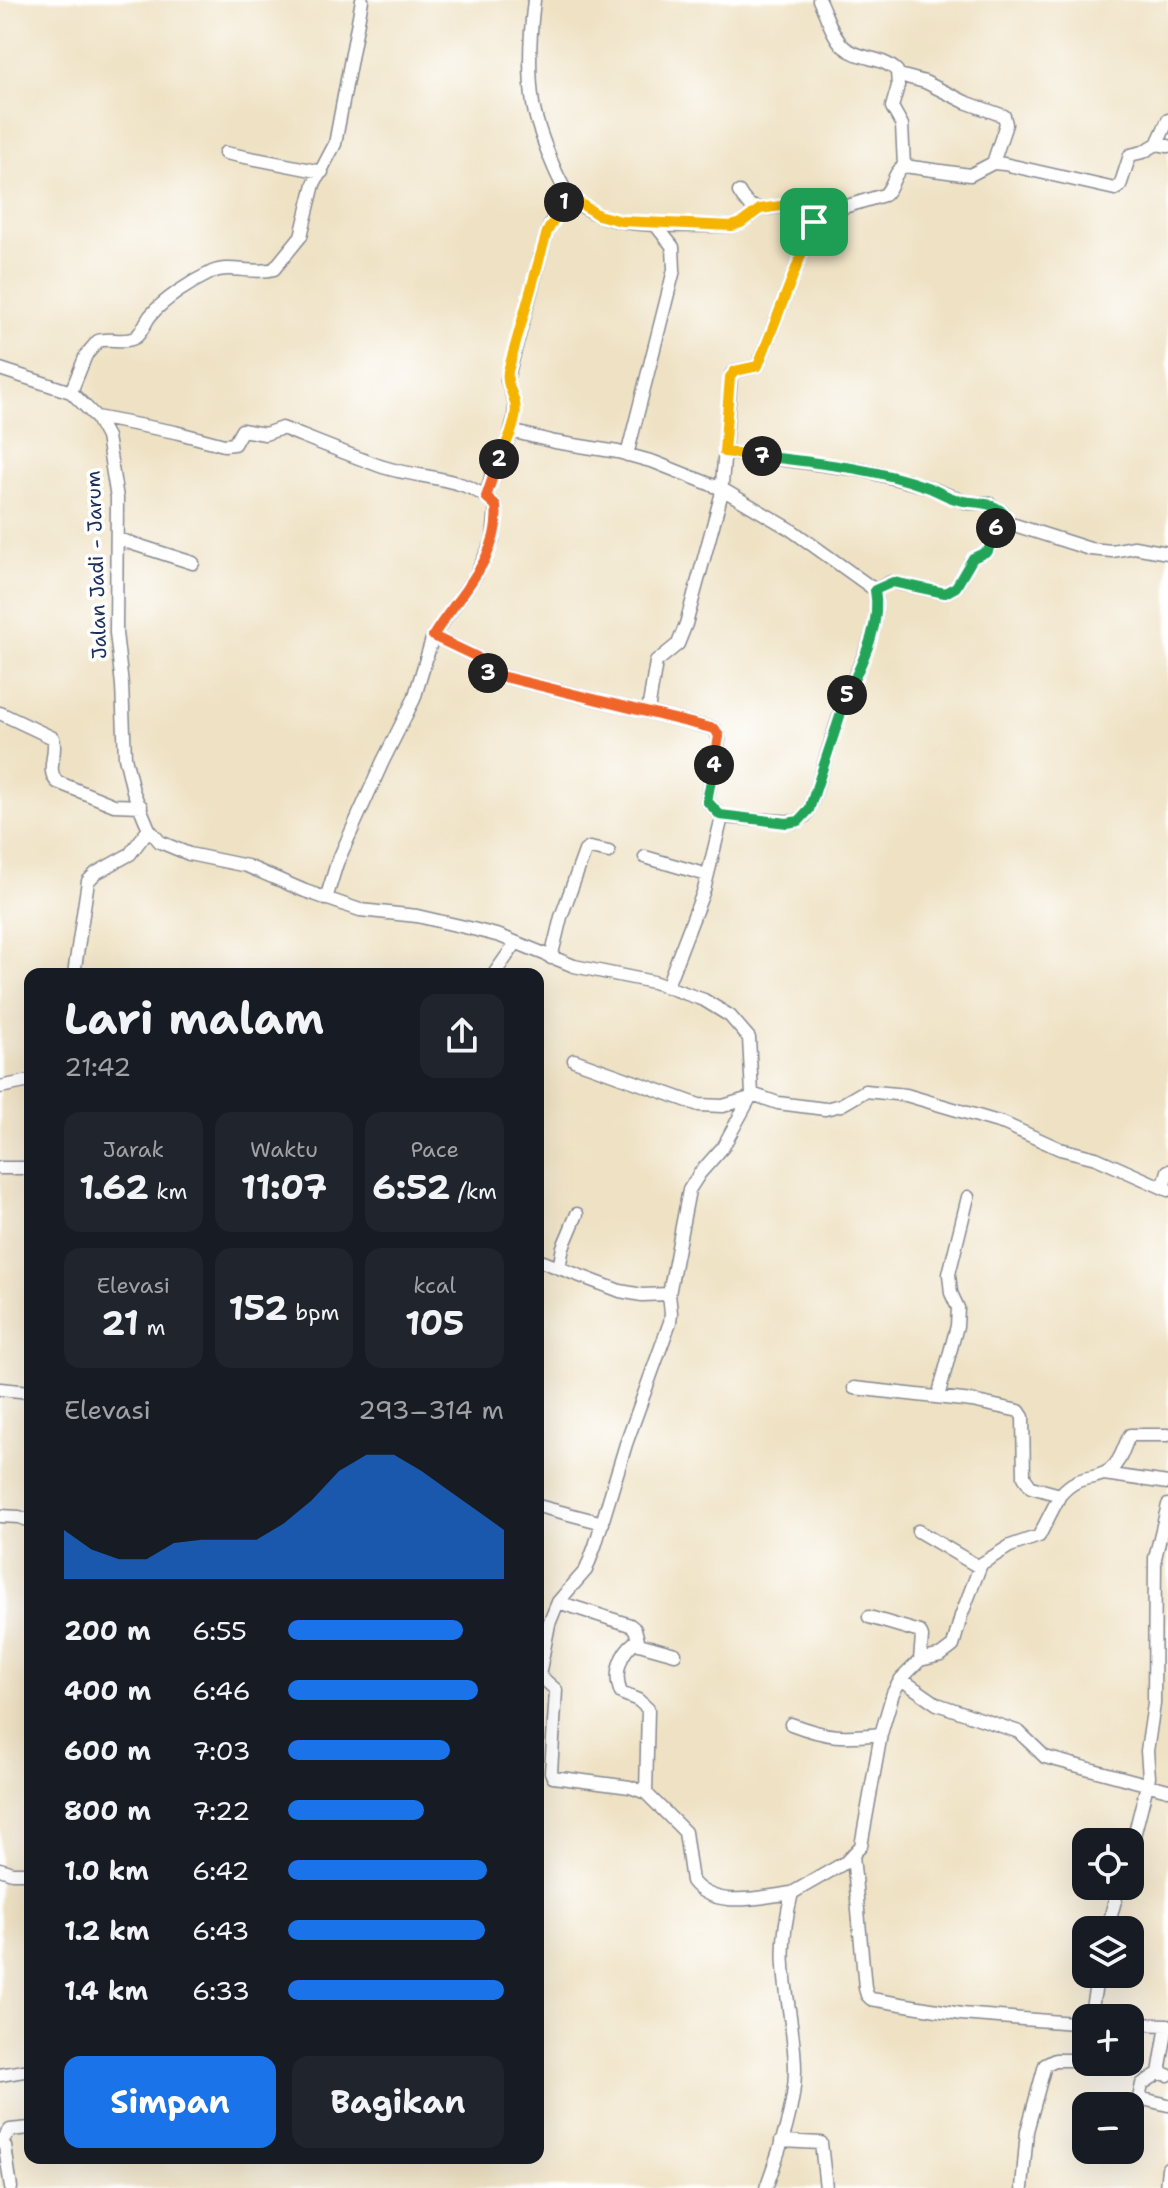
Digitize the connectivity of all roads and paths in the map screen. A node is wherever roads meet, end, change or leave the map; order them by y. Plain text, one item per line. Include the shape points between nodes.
1 (362, 0) edge
2 (534, 0) edge
3 (819, 0) edge
4 (899, 75) junction
5 (1168, 120) edge
6 (1163, 145) edge
7 (225, 153) dead end
8 (993, 163) junction
9 (904, 166) junction
10 (322, 172) junction
11 (739, 192) dead end
12 (569, 196) junction
13 (760, 209) junction
14 (814, 222) junction
15 (654, 223) junction
16 (0, 369) edge
17 (71, 392) junction
18 (96, 417) junction
19 (511, 431) junction
20 (724, 452) junction
21 (627, 455) junction
22 (722, 489) junction
23 (486, 497) junction
24 (1005, 522) junction
25 (118, 539) junction
26 (1168, 553) edge
27 (193, 563) dead end
28 (875, 590) junction
29 (433, 636) junction
30 (648, 711) junction
31 (0, 713) edge
32 (141, 806) junction
33 (722, 817) junction
34 (149, 829) junction
35 (609, 852) dead end
36 (645, 857) dead end
37 (707, 875) junction
38 (326, 899) junction
39 (516, 943) junction
40 (551, 958) junction
41 (75, 968) edge
42 (498, 968) edge
43 (667, 986) junction
44 (574, 1060) dead end
45 (24, 1082) edge
46 (0, 1087) edge
47 (751, 1096) junction
48 (0, 1168) edge
49 (24, 1168) edge
50 (1168, 1171) edge
51 (1166, 1189) edge
52 (968, 1197) dead end
53 (577, 1214) dead end
54 (544, 1262) edge
55 (559, 1268) junction
56 (669, 1294) junction
57 (854, 1388) dead end
58 (0, 1389) edge
59 (24, 1391) edge
60 (938, 1397) junction
61 (1168, 1435) edge
62 (1104, 1474) junction
63 (1168, 1483) edge
64 (1060, 1495) junction
65 (1168, 1505) edge
66 (544, 1508) edge
67 (0, 1516) edge
68 (24, 1519) edge
69 (603, 1523) junction
70 (918, 1531) dead end
71 (979, 1567) junction
72 (558, 1602) junction
73 (544, 1614) edge
74 (552, 1616) junction
75 (869, 1617) dead end
76 (636, 1641) junction
77 (544, 1644) edge
78 (675, 1654) dead end
79 (920, 1660) junction
80 (901, 1679) junction
81 (544, 1681) edge
82 (791, 1724) dead end
83 (881, 1734) junction
84 (1148, 1787) junction
85 (1168, 1790) edge
86 (646, 1793) junction
87 (1137, 1828) edge
88 (853, 1855) junction
89 (0, 1869) edge
90 (24, 1873) edge
91 (792, 1893) junction
92 (1072, 2023) edge
93 (1144, 2024) edge
94 (1167, 2025) edge
95 (1072, 2061) edge
96 (24, 2071) edge
97 (1164, 2074) edge
98 (0, 2075) edge
99 (1168, 2105) edge
100 (24, 2129) edge
101 (1, 2141) edge
102 (781, 2141) junction
103 (1168, 2168) edge
104 (11, 2188) edge
105 (766, 2188) edge
106 (826, 2188) edge
107 (1022, 2188) edge
108 (1166, 2188) edge

1 - 10 street via 339,130
2 - 12 street via 533,105
3 - 4 street via 843,46 889,63
4 - 8 street via 1004,116
4 - 9 street via 892,107 902,125
5 - 6 street
6 - 8 street via 1130,155 1115,189
7 - 10 street
8 - 9 street via 970,175
9 - 14 street via 884,195
10 - 17 street via 301,236 274,269 212,272 161,305 137,336 98,341 86,355
11 - 13 street
12 - 15 street via 598,215
12 - 19 street via 547,232 508,371 515,404
13 - 14 street via 798,205
13 - 15 street via 732,226
14 - 20 street via 758,366 731,375
15 - 21 street via 673,247 674,270
16 - 17 street, Jalan Jadi - Jarum
17 - 18 street, Jalan Jadi - Jarum
18 - 23 street via 229,445 242,430 266,434 282,428 379,466 452,482
18 - 25 street, Jalan Jadi - Jarum via 107,437 116,479
19 - 21 street
19 - 23 street
20 - 22 street
20 - 24 street via 832,465 915,483 968,503 989,503 1003,512
21 - 22 street
22 - 28 street via 790,529
22 - 30 street via 686,624 678,644 656,662
23 - 29 street via 496,506 493,540 476,575
24 - 26 street via 1090,549 1134,547
24 - 28 street via 996,528 988,551 970,560 949,592 893,582
25 - 27 street
25 - 32 street, Jalan Jadi - Jarum via 116,633 125,757
28 - 33 street via 876,611 865,654 809,810 795,822
29 - 30 street via 477,657 484,672
29 - 38 street via 414,699 337,863
30 - 33 street via 717,730 707,801
31 - 32 street via 53,738 51,772 57,782 114,805
32 - 34 street, Jalan Jadi - Jarum
33 - 37 street
34 - 38 street via 169,847 247,866
34 - 41 street via 130,854 88,881
35 - 40 street via 585,851
36 - 37 street
37 - 43 street
38 - 39 street via 376,914 417,916 469,928
39 - 40 street
39 - 42 street
40 - 43 street
43 - 47 street via 704,1000 742,1027 751,1047
44 - 47 street via 699,1105 723,1106
45 - 46 street
47 - 51 street via 825,1109 865,1091 906,1095 1005,1124
47 - 56 street via 723,1147 689,1190
48 - 49 street
50 - 51 street
52 - 60 street via 949,1274 957,1326
53 - 55 street
54 - 55 street
55 - 56 street via 620,1291
56 - 69 street via 671,1317
57 - 60 street
58 - 59 street
60 - 64 street via 1019,1411 1027,1484
61 - 62 street via 1130,1435 1119,1460
62 - 63 street
62 - 64 street via 1073,1482
64 - 71 street via 1039,1536 995,1554
65 - 84 street via 1155,1558
66 - 69 street
67 - 68 street
69 - 72 street via 586,1570
70 - 71 street
71 - 79 street via 953,1646
72 - 74 street
72 - 76 street via 630,1625
73 - 74 street
74 - 77 street
75 - 79 street via 920,1632
76 - 78 street
76 - 86 street via 626,1650 616,1680 621,1693 648,1709
79 - 80 street
80 - 83 street
80 - 84 street via 937,1704 1019,1732 1045,1757
81 - 86 street via 556,1692 552,1776
82 - 83 street via 826,1737
83 - 88 street via 865,1833
84 - 85 street
84 - 87 street
86 - 91 street via 685,1832 692,1881 708,1894 725,1899
88 - 91 street
88 - 92 street via 865,1988 871,1999 961,2014
89 - 90 street
91 - 102 street via 784,1965 795,2069
93 - 94 street
94 - 97 street
95 - 107 street via 1045,2065 1027,2131
96 - 98 street
97 - 99 street via 1142,2084 1139,2098
100 - 101 street via 10,2130
101 - 104 street
102 - 105 street
102 - 106 street via 821,2143
103 - 108 street

